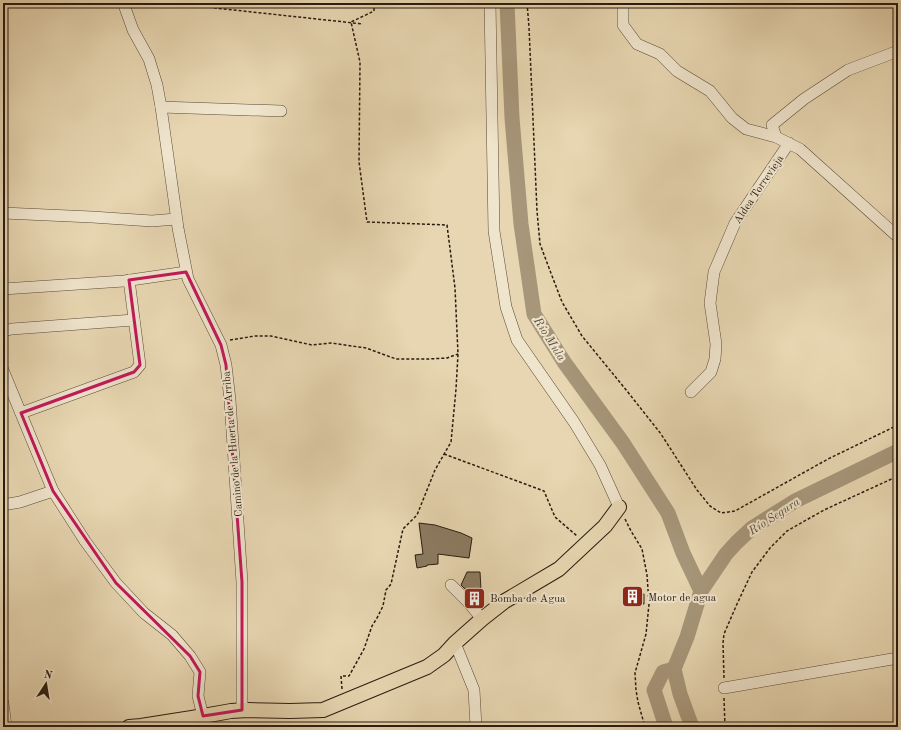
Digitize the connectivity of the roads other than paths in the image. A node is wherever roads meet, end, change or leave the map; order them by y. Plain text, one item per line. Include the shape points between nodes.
1 (124, 3) edge
2 (490, 3) edge
3 (622, 3) edge
4 (898, 51) edge
5 (161, 107) junction
6 (281, 111) dead end
7 (776, 137) junction
8 (789, 143) junction
9 (3, 213) edge
10 (176, 219) junction
11 (898, 237) edge
12 (186, 272) junction
13 (129, 280) junction
14 (3, 289) edge
15 (134, 320) junction
16 (3, 331) edge
17 (3, 370) edge
18 (691, 392) dead end
19 (21, 414) junction
20 (53, 491) junction
21 (3, 505) edge
22 (619, 507) joint
23 (450, 585) dead end
24 (482, 619) junction
25 (455, 643) junction
26 (898, 658) edge
27 (724, 688) road end
28 (3, 703) edge
29 (242, 710) junction
30 (203, 716) junction
31 (6, 727) edge
32 (129, 727) edge
33 (476, 727) edge

1 - 5 street, Camino de la Huerta de Arriba via 133,30 149,59
2 - 22 street via 494,231 506,307 517,340 600,465
3 - 7 street via 623,25 637,44 660,54 676,70 710,91 732,118 746,129
4 - 7 street via 848,70 804,99 772,125
5 - 6 street
5 - 10 street, Camino de la Huerta de Arriba
7 - 8 street
8 - 11 street via 800,149
8 - 18 street, Aldea Torrevieja via 735,223 714,272 710,303 716,359 711,372
9 - 10 street via 152,221
10 - 12 street, Camino de la Huerta de Arriba
12 - 13 street
12 - 29 street, Camino de la Huerta de Arriba via 221,345 226,365 242,582
13 - 14 street
13 - 15 street
15 - 16 street
15 - 19 street via 140,365 134,372
17 - 19 street
19 - 20 street
20 - 21 street
20 - 30 street via 116,583 144,612 172,635 190,656 200,672 198,696
22 - 24 main road via 604,526 559,569 505,601
23 - 24 street
24 - 25 main road
25 - 29 main road via 427,668 323,710
25 - 33 street via 474,690
26 - 27 street
28 - 31 street
29 - 30 main road
30 - 32 main road

